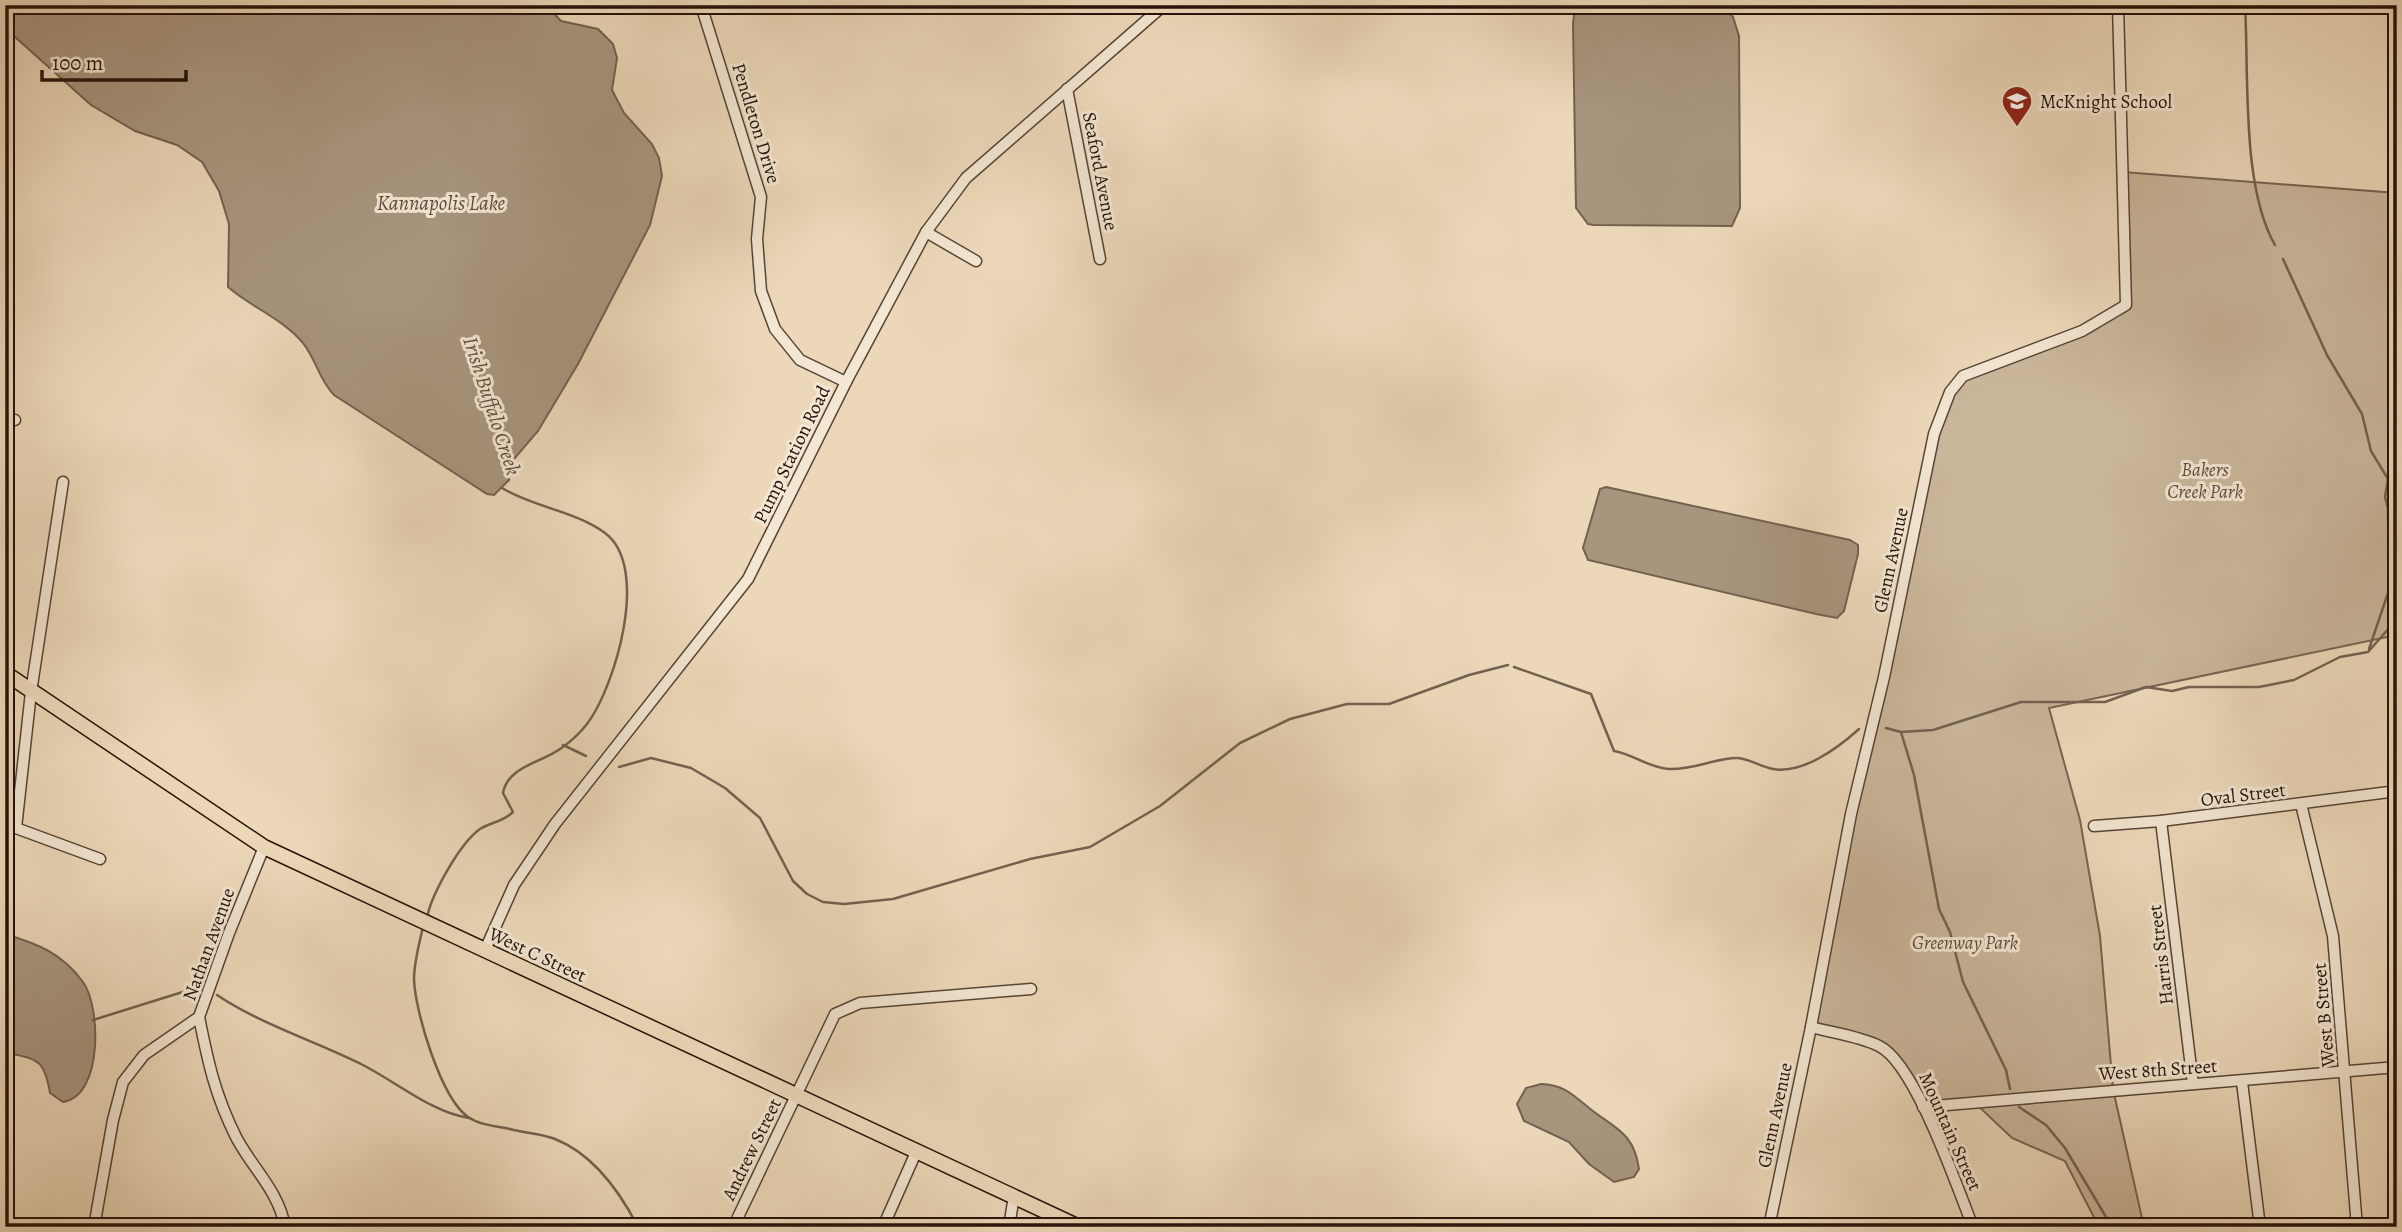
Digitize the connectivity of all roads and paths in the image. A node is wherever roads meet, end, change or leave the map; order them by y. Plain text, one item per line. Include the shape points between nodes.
1 (701, 5) edge
2 (1164, 5) edge
3 (2118, 5) edge
4 (1067, 89) junction
5 (926, 232) junction
6 (1100, 260) dead end
7 (976, 261) dead end
8 (846, 382) junction
9 (63, 482) dead end
10 (5, 673) edge
11 (31, 692) junction
12 (2397, 791) edge
13 (2301, 804) junction
14 (2161, 821) junction
15 (10, 826) edge
16 (2094, 826) dead end
17 (264, 847) junction
18 (100, 859) dead end
19 (485, 950) junction
20 (1031, 989) dead end
21 (200, 1017) junction
22 (1811, 1027) junction
23 (2397, 1067) edge
24 (2346, 1071) junction
25 (2242, 1082) junction
26 (2193, 1084) junction
27 (796, 1096) junction
28 (1923, 1107) junction
29 (917, 1150) junction
30 (1014, 1196) junction
31 (738, 1222) edge
32 (94, 1227) edge
33 (285, 1227) edge
34 (883, 1227) edge
35 (1009, 1227) edge
36 (1079, 1227) edge
37 (1769, 1227) edge
38 (1973, 1227) edge
39 (2260, 1227) edge
40 (2357, 1227) edge

1 - 8 street, Pendleton Drive via 761,198 757,239 761,291 775,329 800,360
2 - 4 street, Pump Station Road
3 - 22 street, Glenn Avenue via 2126,306 2082,331 1963,376 1950,392 1934,434 1851,814
4 - 5 street, Pump Station Road via 966,178
4 - 6 street, Seaford Avenue
5 - 7 street
5 - 8 street, Pump Station Road
8 - 19 street, Pump Station Road via 748,579 555,824 514,885
9 - 11 street
10 - 11 main road, West C Street
11 - 15 street
11 - 17 main road, West C Street
12 - 13 street, Oval Street
13 - 14 street, Oval Street
13 - 24 street, West B Street via 2333,936
14 - 16 street, Oval Street
14 - 26 street, Harris Street
15 - 18 street
17 - 19 main road, West C Street
17 - 21 street, Nathan Avenue
19 - 27 main road, West C Street
20 - 27 street, Andrew Street via 860,1003 835,1014
21 - 32 street, Nathan Avenue via 144,1055 123,1082
21 - 33 street via 214,1089 237,1139 279,1201
22 - 28 street, Mountain Street via 1880,1046 1897,1060
22 - 37 street, Glenn Avenue
23 - 24 street, West 8th Street
24 - 25 street, West 8th Street
24 - 40 street, West B Street
25 - 26 street, West 8th Street
25 - 39 street
26 - 28 street, West 8th Street
27 - 29 main road, West C Street
27 - 31 street, Andrew Street
28 - 38 street, Mountain Street
29 - 30 main road, West C Street
29 - 34 street
30 - 35 street
30 - 36 main road, West C Street

